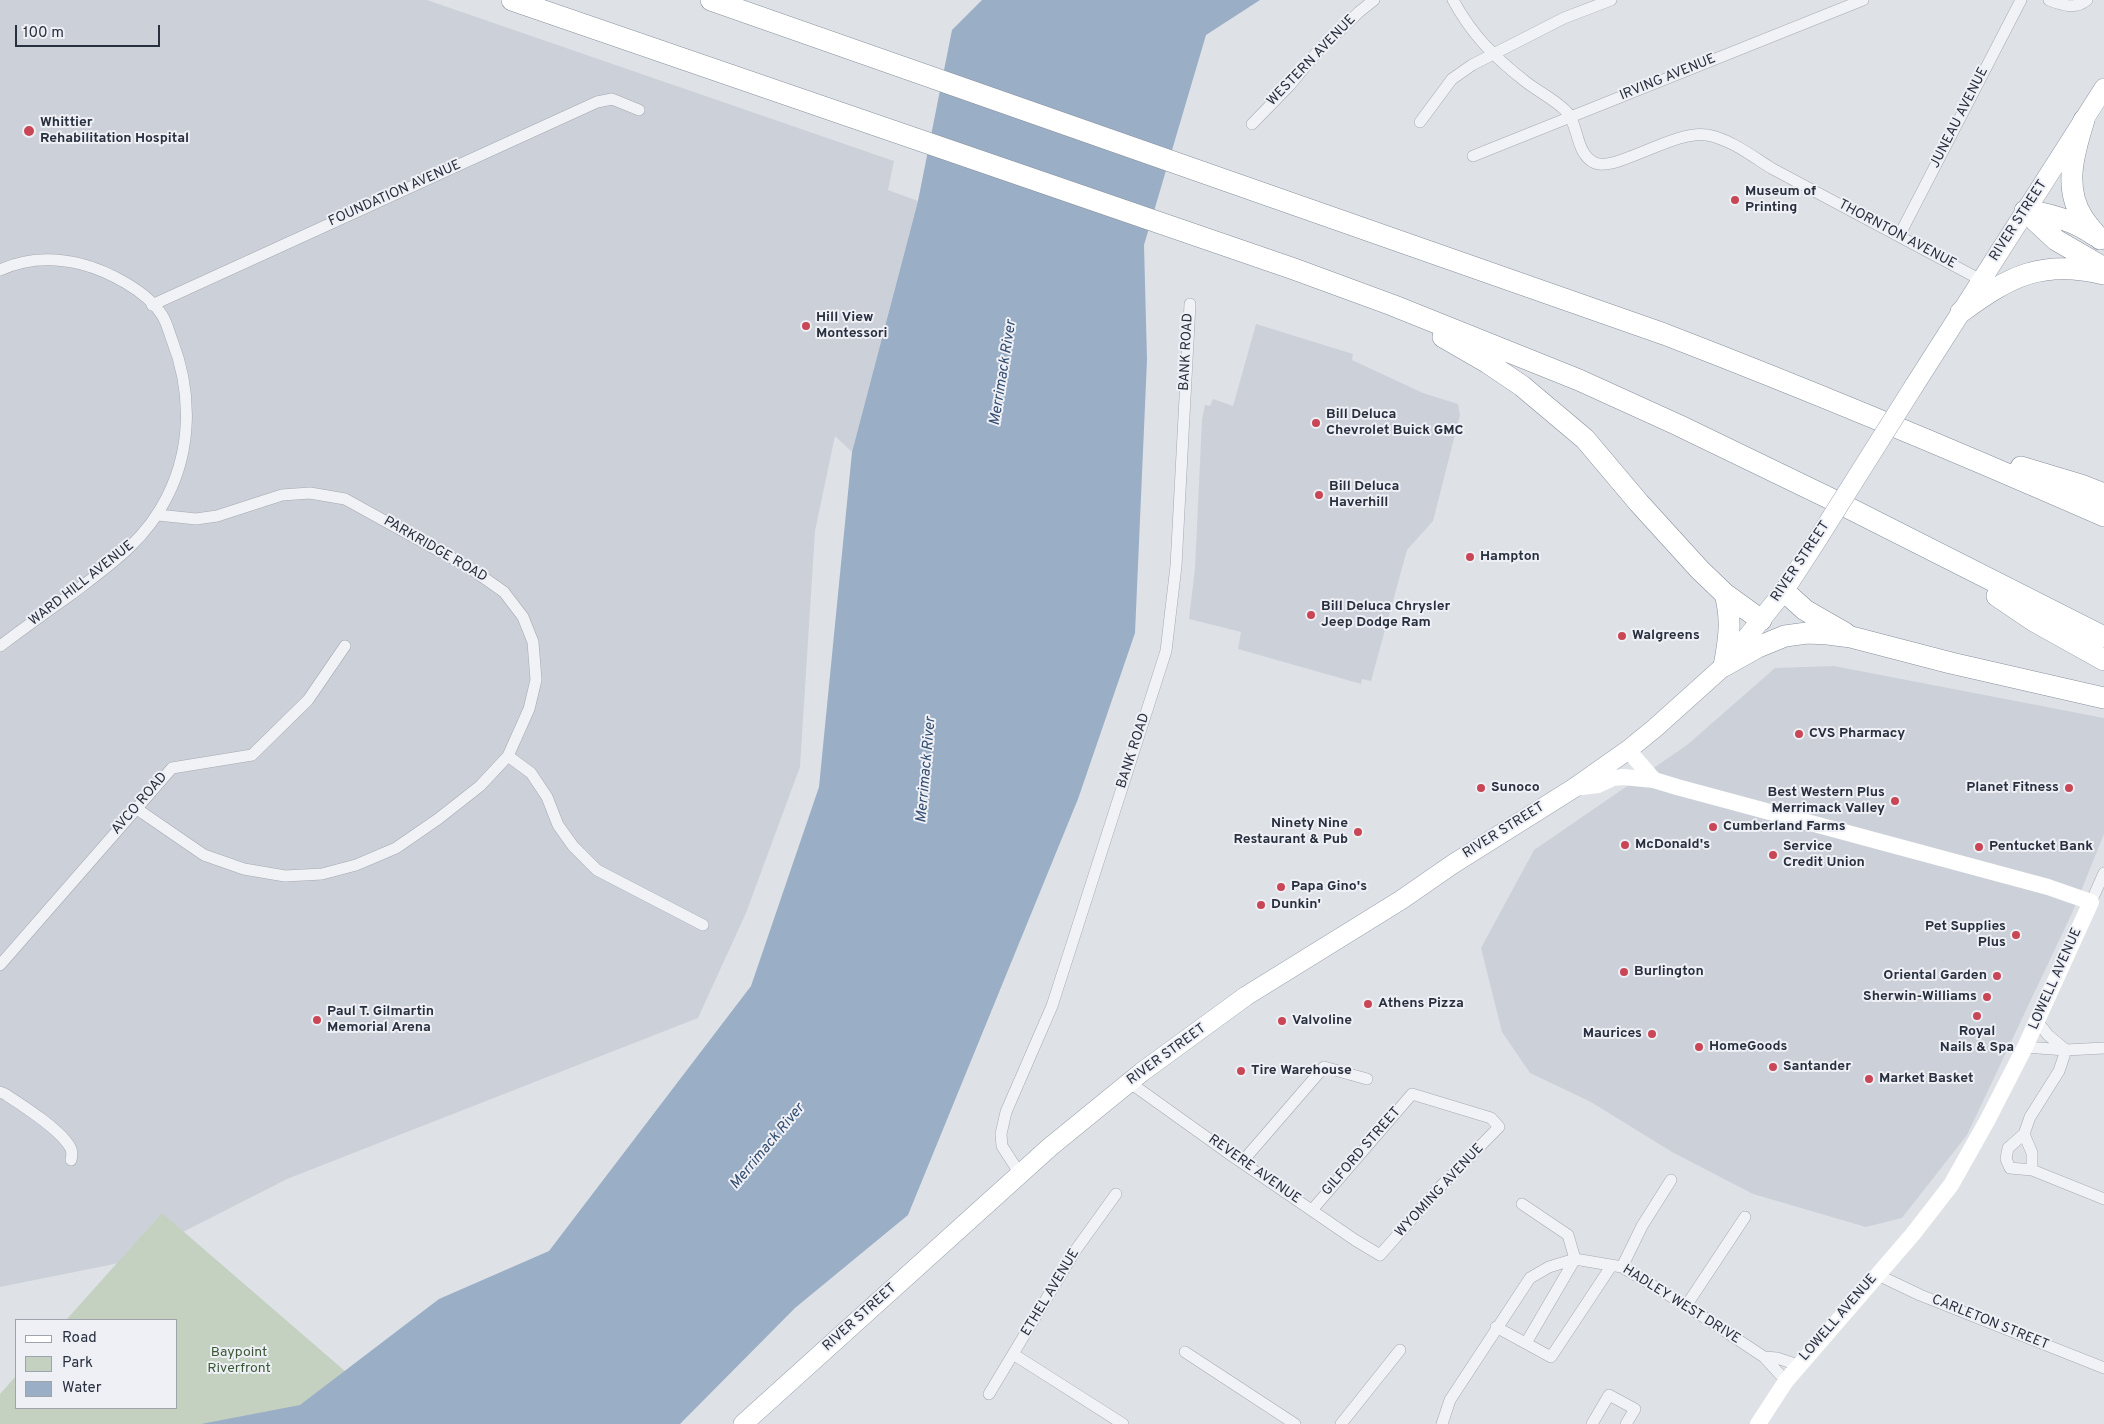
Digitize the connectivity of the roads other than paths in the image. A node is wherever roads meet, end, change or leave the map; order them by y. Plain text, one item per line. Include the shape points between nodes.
1 (512, 0) edge
2 (711, 0) edge
3 (1374, 0) edge
4 (1453, 0) edge
5 (1612, 0) edge
6 (1863, 0) edge
7 (2021, 0) edge
8 (2087, 0) edge
9 (2053, 2) edge
10 (1493, 55) junction
11 (2104, 88) edge
12 (639, 110) dead end
13 (1571, 116) junction
14 (2084, 120) junction
15 (1420, 122) dead end
16 (1252, 124) dead end
17 (1473, 156) dead end
18 (2025, 211) junction
19 (1899, 236) junction
20 (2102, 241) edge
21 (2104, 268) edge
22 (0, 270) edge
23 (2104, 274) edge
24 (1981, 280) junction
25 (1190, 304) dead end
26 (152, 305) junction
27 (1392, 305) junction
28 (1961, 312) junction
29 (1938, 443) junction
30 (2104, 494) edge
31 (158, 515) junction
32 (2104, 516) edge
33 (1933, 552) junction
34 (1784, 591) junction
35 (1726, 594) junction
36 (1761, 620) junction
37 (1850, 637) junction
38 (2104, 637) edge
39 (0, 646) edge
40 (346, 646) dead end
41 (2104, 660) edge
42 (1724, 666) junction
43 (2104, 698) edge
44 (1628, 750) junction
45 (508, 756) junction
46 (1654, 780) junction
47 (1574, 788) junction
48 (137, 809) junction
49 (2104, 873) edge
50 (2091, 902) junction
51 (703, 925) dead end
52 (0, 965) edge
53 (2037, 1021) junction
54 (2025, 1047) junction
55 (2104, 1048) edge
56 (2066, 1050) junction
57 (1367, 1079) dead end
58 (1130, 1082) junction
59 (0, 1092) edge
60 (1499, 1127) joint
61 (2024, 1134) junction
62 (72, 1160) dead end
63 (1242, 1162) junction
64 (2032, 1170) junction
65 (1020, 1174) junction
66 (1671, 1180) dead end
67 (1116, 1194) dead end
68 (2104, 1199) edge
69 (1522, 1204) dead end
70 (1312, 1210) junction
71 (1745, 1217) dead end
72 (1380, 1255) joint
73 (1576, 1259) junction
74 (1617, 1266) junction
75 (1878, 1275) junction
76 (1686, 1306) junction
77 (1496, 1327) junction
78 (1526, 1343) junction
79 (1400, 1350) dead end
80 (1185, 1352) dead end
81 (1013, 1354) junction
82 (1764, 1357) junction
83 (1798, 1366) junction
84 (2104, 1368) edge
85 (1786, 1381) junction
86 (989, 1394) dead end
87 (743, 1424) edge
88 (1123, 1424) edge
89 (1295, 1424) edge
90 (1341, 1424) edge
91 (1442, 1424) edge
92 (1592, 1424) edge
93 (1626, 1424) edge
94 (1758, 1424) edge

1 - 27 highway via 1294,268
2 - 29 highway via 1664,334
3 - 16 street, WESTERN AVENUE via 1318,51
4 - 10 street
5 - 10 street via 1564,18
6 - 13 street, IRVING AVENUE
7 - 19 street, JUNEAU AVENUE
8 - 9 street via 2073,6
10 - 13 street
10 - 15 street via 1452,79
11 - 14 main road, RIVER STREET
12 - 26 street, FOUNDATION AVENUE via 612,99 597,102
13 - 17 street, IRVING AVENUE
13 - 19 street, THORNTON AVENUE via 1584,153 1595,163 1611,164 1686,136 1706,134 1744,151
14 - 18 main road, RIVER STREET
14 - 20 highway via 2071,180 2074,202 2082,218
18 - 20 highway via 2048,214 2090,232
18 - 21 highway via 2056,240
18 - 24 main road, RIVER STREET
19 - 24 street, THORNTON AVENUE
22 - 26 street, WARD HILL AVENUE via 16,262 37,260 77,263 114,276
23 - 28 highway via 2062,269 2032,271 1990,290
24 - 28 main road, RIVER STREET
25 - 65 street, BANK ROAD via 1176,566 1166,651 1052,1006 1006,1112 1002,1146
26 - 31 street, WARD HILL AVENUE via 162,315 176,350 186,400 187,424 176,478
27 - 33 highway via 1642,408
27 - 35 highway via 1494,367 1551,409 1585,439 1686,556
28 - 34 main road, RIVER STREET, bridge
29 - 30 highway
29 - 32 highway
31 - 39 street, WARD HILL AVENUE via 135,544 114,562
31 - 45 street, PARKRIDGE ROAD via 196,519 217,516 282,495 310,493 345,499 470,568 504,592 522,617 533,642 536,680 530,709
33 - 38 highway
33 - 41 highway via 2034,621
34 - 36 main road, RIVER STREET
34 - 37 highway via 1805,610
35 - 36 highway
35 - 42 highway via 1730,634
36 - 42 main road, RIVER STREET
37 - 42 highway via 1807,633 1785,636
37 - 43 highway
40 - 48 street, AVCO ROAD via 308,700 252,755 172,768
42 - 44 main road, RIVER STREET
44 - 46 main road
44 - 47 main road, RIVER STREET
45 - 48 street, PARKRIDGE ROAD via 480,786 396,848 356,865 322,874 285,876 244,869 204,856
45 - 51 street via 531,773 547,797 558,825 597,870
46 - 47 main road via 1623,776
46 - 50 main road via 2055,889
47 - 58 main road, RIVER STREET via 1246,996
48 - 52 street, AVCO ROAD
49 - 50 street
50 - 53 main road, LOWELL AVENUE
53 - 54 main road, LOWELL AVENUE
53 - 56 street
54 - 56 street
54 - 75 main road, LOWELL AVENUE via 1951,1184
55 - 56 street
56 - 61 street via 2059,1072 2030,1117
57 - 63 street via 1324,1067
58 - 63 street, REVERE AVENUE
58 - 65 main road, RIVER STREET
59 - 62 street via 36,1115 66,1140 72,1150
60 - 70 street, GILFORD STREET via 1492,1118 1412,1094
60 - 72 street, WYOMING AVENUE
61 - 64 street via 2032,1153
61 - 64 street via 2008,1148 2006,1159 2010,1168
63 - 70 street, REVERE AVENUE
64 - 68 street
65 - 87 main road, RIVER STREET
66 - 74 street
67 - 81 street, ETHEL AVENUE via 1075,1252
69 - 73 street via 1568,1235
70 - 72 street, REVERE AVENUE
71 - 76 street
73 - 74 street, HADLEY WEST DRIVE
73 - 77 street, HADLEY WEST DRIVE via 1550,1267 1530,1278
73 - 78 street
74 - 76 street, HADLEY WEST DRIVE
74 - 78 street via 1551,1357
75 - 83 main road, LOWELL AVENUE
75 - 84 street, CARLETON STREET via 1920,1295
76 - 82 street, HADLEY WEST DRIVE
77 - 78 street
77 - 91 street, HADLEY WEST DRIVE via 1450,1400
79 - 90 street
80 - 89 street
81 - 86 street, ETHEL AVENUE
81 - 88 street
82 - 83 street, HADLEY WEST DRIVE
82 - 85 street, HADLEY WEST DRIVE
83 - 85 main road, LOWELL AVENUE
85 - 94 main road, LOWELL AVENUE
92 - 93 street via 1610,1395 1635,1409

